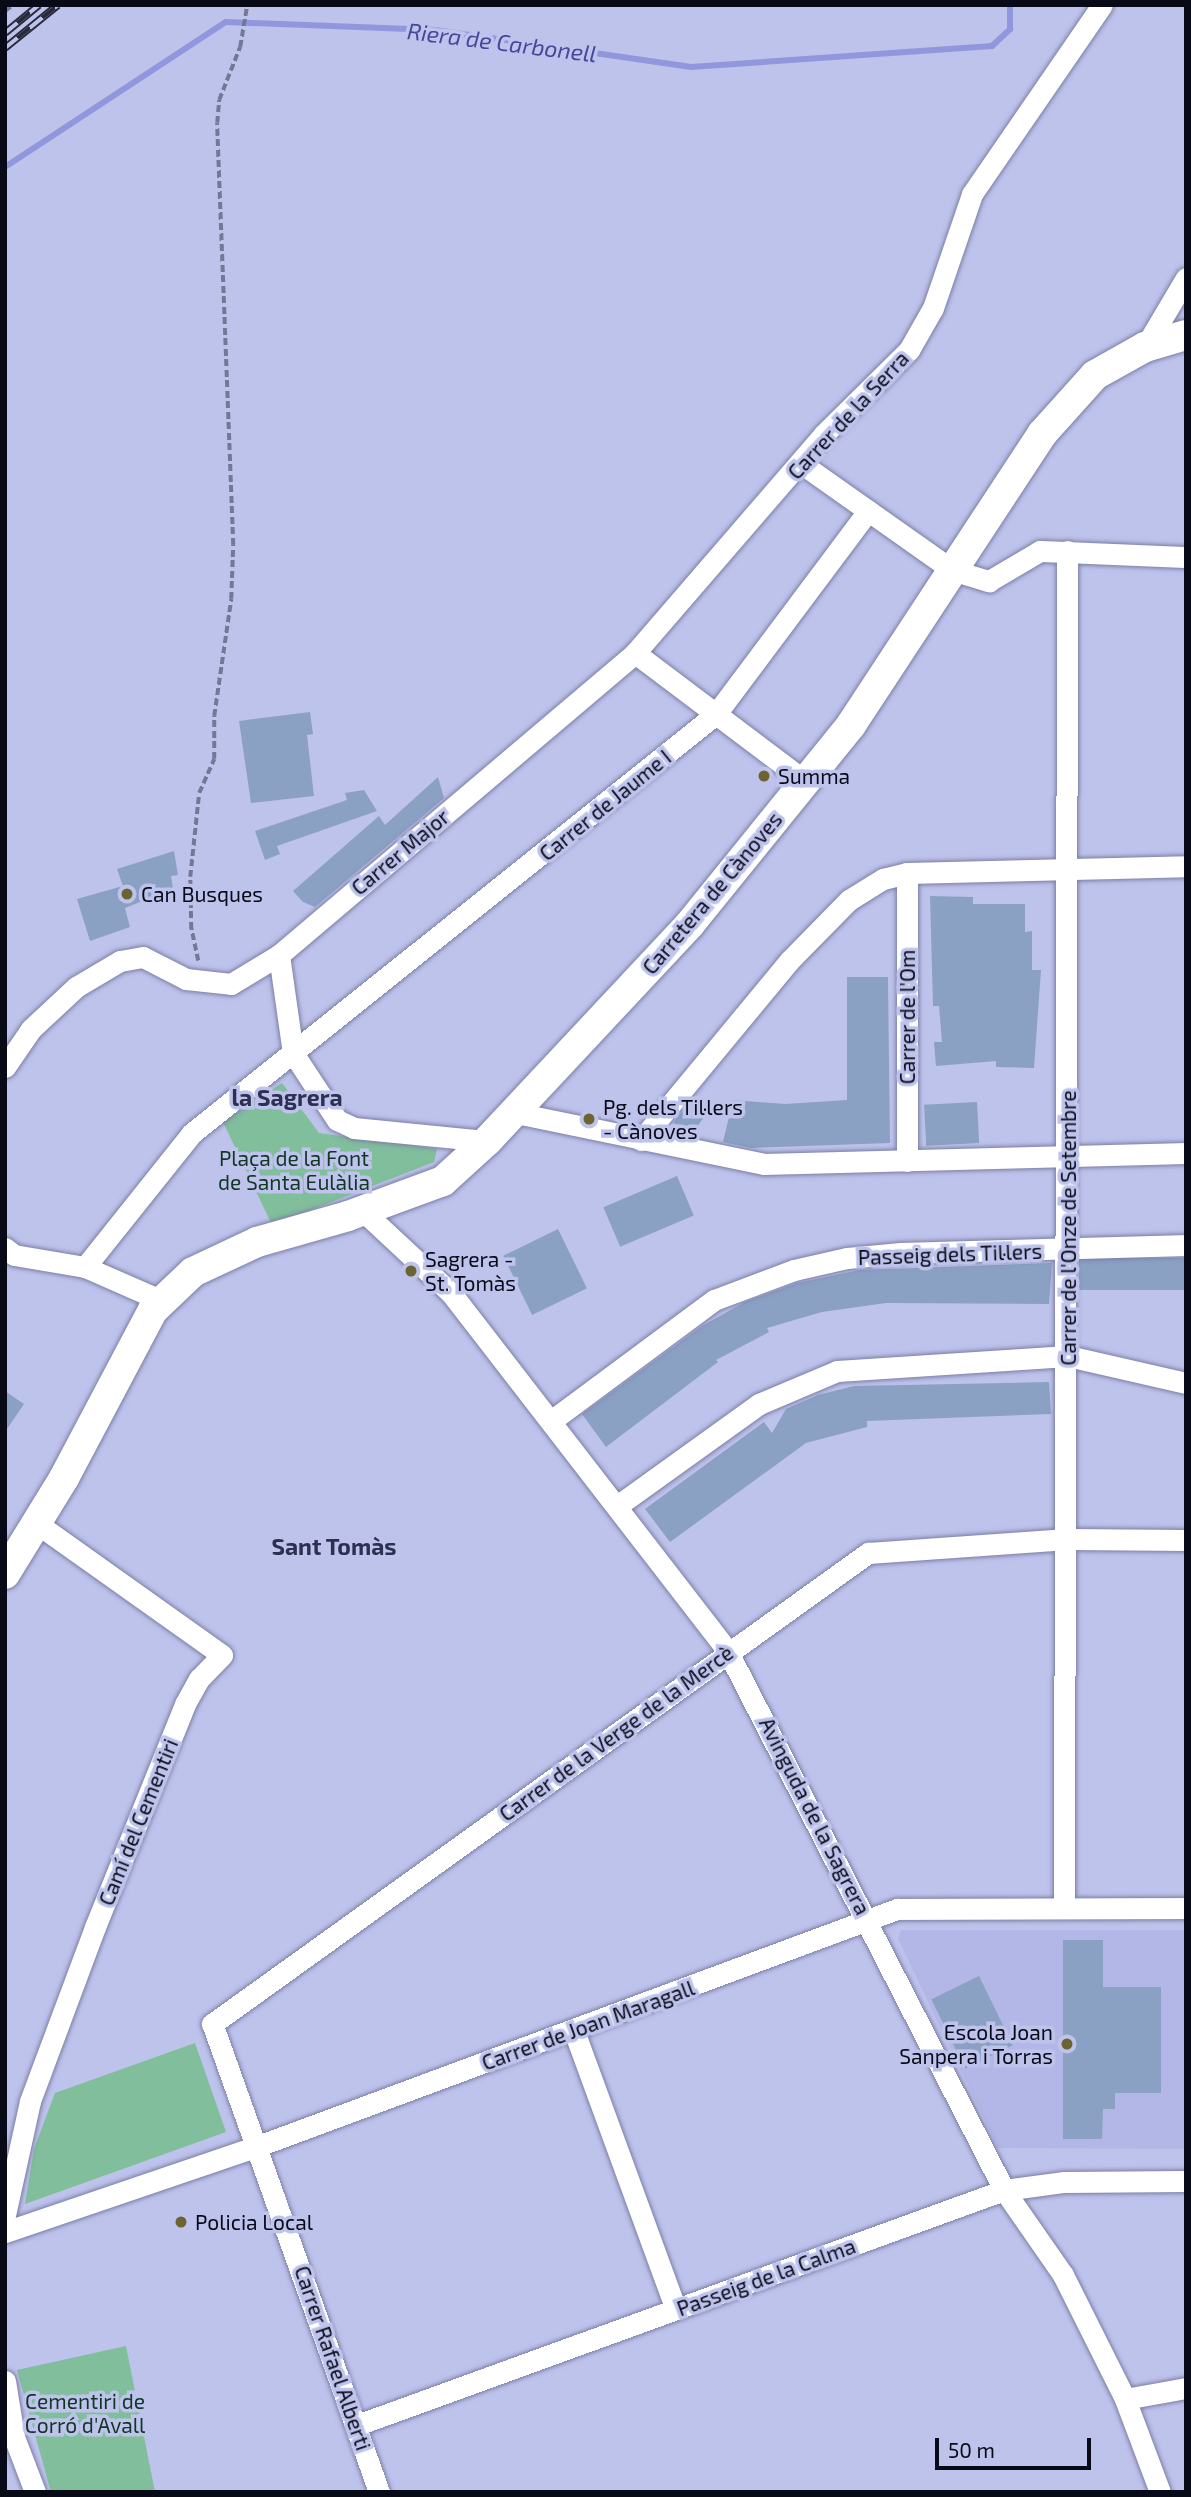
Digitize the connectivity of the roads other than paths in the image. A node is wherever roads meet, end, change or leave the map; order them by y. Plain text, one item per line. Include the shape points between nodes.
1 (1102, 5) edge
2 (1186, 278) edge
3 (1186, 335) edge
4 (1146, 347) junction
5 (802, 464) junction
6 (868, 510) junction
7 (1068, 551) junction
8 (1186, 557) edge
9 (952, 570) junction
10 (635, 653) junction
11 (716, 714) junction
12 (806, 782) junction
13 (1186, 866) edge
14 (1069, 870) junction
15 (907, 873) junction
16 (279, 955) junction
17 (293, 1053) junction
18 (5, 1067) edge
19 (516, 1113) junction
20 (641, 1140) junction
21 (487, 1141) junction
22 (1186, 1153) edge
23 (1068, 1158) junction
24 (907, 1161) junction
25 (363, 1211) junction
26 (1186, 1245) edge
27 (5, 1248) edge
28 (1068, 1251) junction
29 (85, 1267) junction
30 (163, 1301) junction
31 (1068, 1356) junction
32 (1186, 1384) edge
33 (551, 1421) junction
34 (617, 1506) junction
35 (36, 1523) junction
36 (1068, 1539) junction
37 (1186, 1540) edge
38 (5, 1574) edge
39 (727, 1650) junction
40 (1064, 1906) junction
41 (1186, 1908) edge
42 (868, 1919) junction
43 (574, 2031) junction
44 (258, 2146) junction
45 (1186, 2181) edge
46 (1004, 2190) junction
47 (5, 2216) edge
48 (5, 2232) edge
49 (676, 2309) junction
50 (5, 2381) edge
51 (1186, 2388) edge
52 (1125, 2399) junction
53 (357, 2425) junction
54 (10, 2437) edge
55 (35, 2492) edge
56 (379, 2492) edge
57 (1160, 2492) edge

1 - 5 street, Carrer de la Serra via 972,194 933,308 909,350 823,435
2 - 4 street
3 - 4 street, Carretera de Cànoves
4 - 9 street, Carretera de Cànoves via 1095,375 1042,434
5 - 6 street
5 - 10 street, Carrer de la Serra
6 - 9 street
6 - 11 street, Carrer de Jaume I
7 - 8 street
7 - 9 street via 1040,551 989,581
7 - 14 street, Carrer de l'Onze de Setembre
9 - 12 street, Carretera de Cànoves via 851,725
10 - 11 street
10 - 16 street, Carrer Major
11 - 12 street
11 - 17 street, Carrer de Jaume I
12 - 19 street, Carretera de Cànoves via 690,924
13 - 14 street
14 - 15 street
14 - 23 street, Carrer de l'Onze de Setembre
15 - 20 street via 883,879 849,900 727,1032
15 - 24 street, Carrer de l'Om
16 - 17 street
16 - 18 street, Carrer Major via 231,984 186,979 143,957 120,961 76,988 31,1029
17 - 21 street via 337,1120 354,1128
17 - 29 street, Carrer de Jaume I via 192,1133
19 - 20 street
19 - 21 street, Carretera de Cànoves
20 - 24 street via 764,1164
21 - 25 street, Carretera de Cànoves via 443,1181
22 - 23 street
23 - 24 street
23 - 28 street, Carrer de l'Onze de Setembre
25 - 30 street, Carretera de Cànoves via 257,1242 193,1272
25 - 33 street, Avinguda de la Sagrera via 451,1293
26 - 28 street, Passeig dels Til·lers
27 - 29 street via 14,1255
28 - 31 street, Carrer de l'Onze de Setembre
28 - 33 street, Passeig dels Til·lers via 847,1258 753,1283 714,1300
29 - 30 street
30 - 35 street, Carretera de Cànoves via 153,1310
31 - 32 street
31 - 34 street via 837,1371 806,1381 759,1404
31 - 36 street, Carrer de l'Onze de Setembre
33 - 34 street, Avinguda de la Sagrera
34 - 39 street, Avinguda de la Sagrera
35 - 38 street, Carretera de Cànoves
35 - 47 street, Camí del Cementiri via 222,1654 185,1704 96,1927 30,2101
36 - 37 street, Carrer de la Verge de la Mercè
36 - 39 street, Carrer de la Verge de la Mercè via 868,1553
36 - 40 street, Carrer de l'Onze de Setembre
39 - 42 street, Avinguda de la Sagrera
39 - 44 street, Carrer de la Verge de la Mercè via 212,2024
40 - 41 street, Carrer de Joan Maragall
40 - 42 street, Carrer de Joan Maragall via 897,1909
42 - 43 street, Carrer de Joan Maragall
42 - 46 street, Avinguda de la Sagrera
43 - 44 street, Carrer de Joan Maragall
43 - 49 street
44 - 48 street, Carrer de Joan Maragall
44 - 53 street, Carrer Rafael Alberti
45 - 46 street, Passeig de la Calma via 1064,2182
46 - 49 street, Passeig de la Calma
46 - 52 street, Avinguda de la Sagrera via 1063,2275
49 - 53 street, Passeig de la Calma
50 - 54 street
51 - 52 street
52 - 57 street, Avinguda de la Sagrera
53 - 56 street, Carrer Rafael Alberti
54 - 55 street

